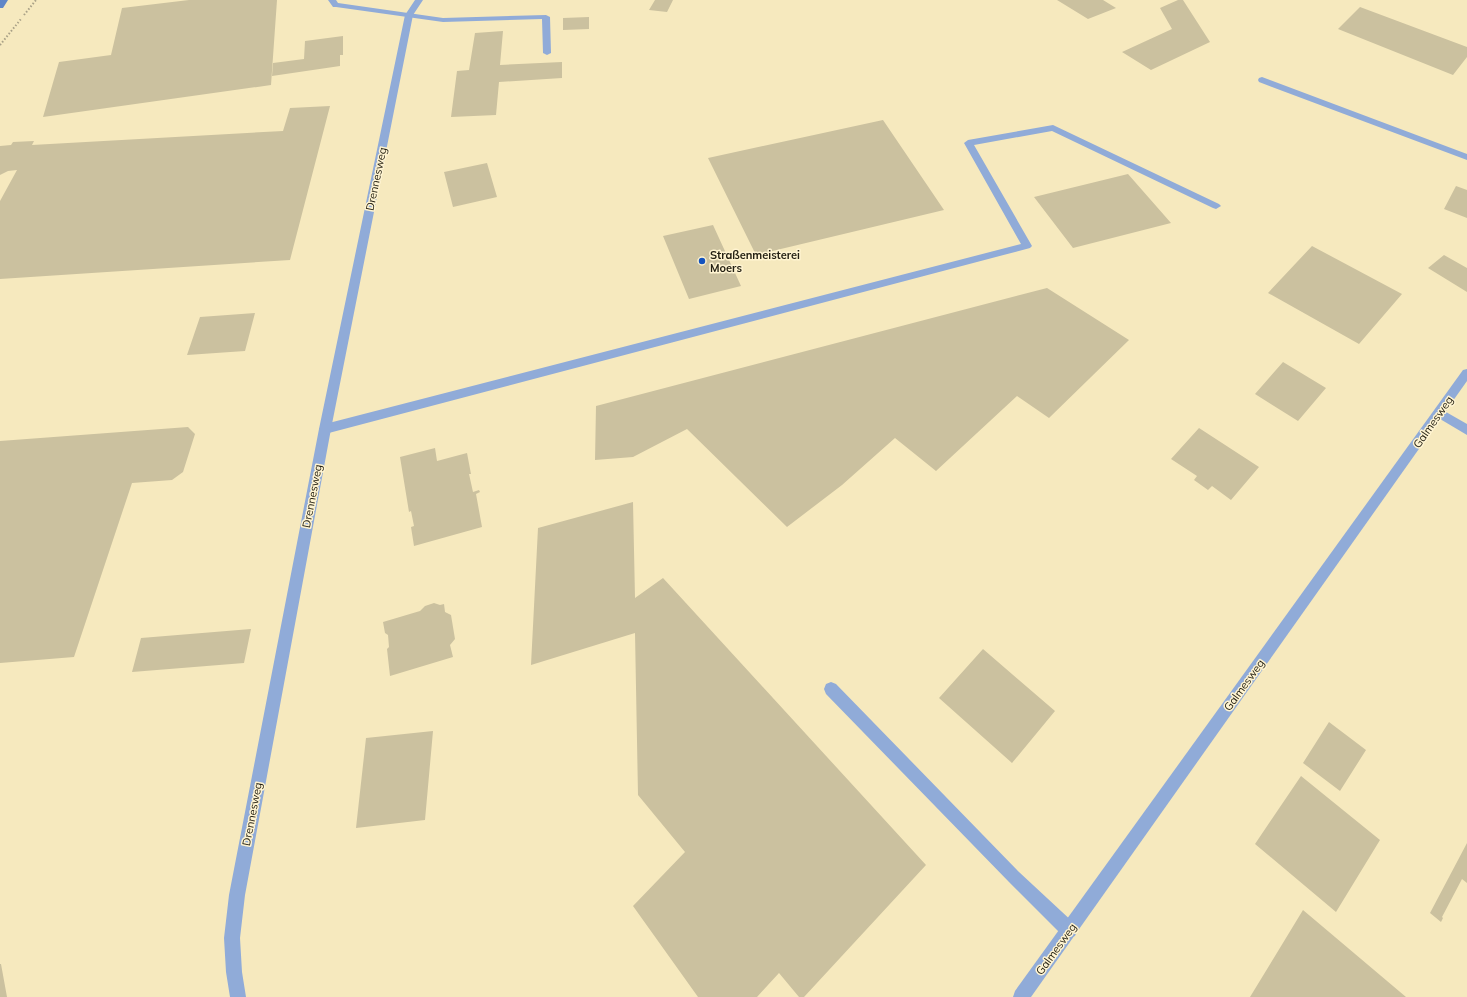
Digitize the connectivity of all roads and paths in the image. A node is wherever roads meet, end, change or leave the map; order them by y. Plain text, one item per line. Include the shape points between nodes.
1 (4, 0) edge
2 (36, 0) edge
3 (332, 0) edge
4 (419, 0) edge
5 (0, 6) edge
6 (410, 15) junction
7 (0, 46) edge
8 (547, 53) dead end
9 (1262, 80) dead end
10 (1467, 157) edge
11 (1216, 206) dead end
12 (1467, 373) edge
13 (1439, 413) junction
14 (325, 429) junction
15 (1467, 430) edge
16 (831, 689) dead end
17 (1069, 930) junction
18 (238, 997) edge
19 (1021, 997) edge

1 - 5 main road
2 - 7 path
3 - 6 street via 336,5
4 - 6 street, Drennesweg
6 - 8 street via 443,20 546,17
6 - 14 street, Drennesweg
9 - 10 street
11 - 14 street via 1053,128 968,143 1027,246
12 - 13 street, Galmesweg
13 - 15 street
13 - 17 street, Galmesweg
14 - 18 street, Drennesweg via 237,894 232,938
16 - 17 street
17 - 19 street, Galmesweg

